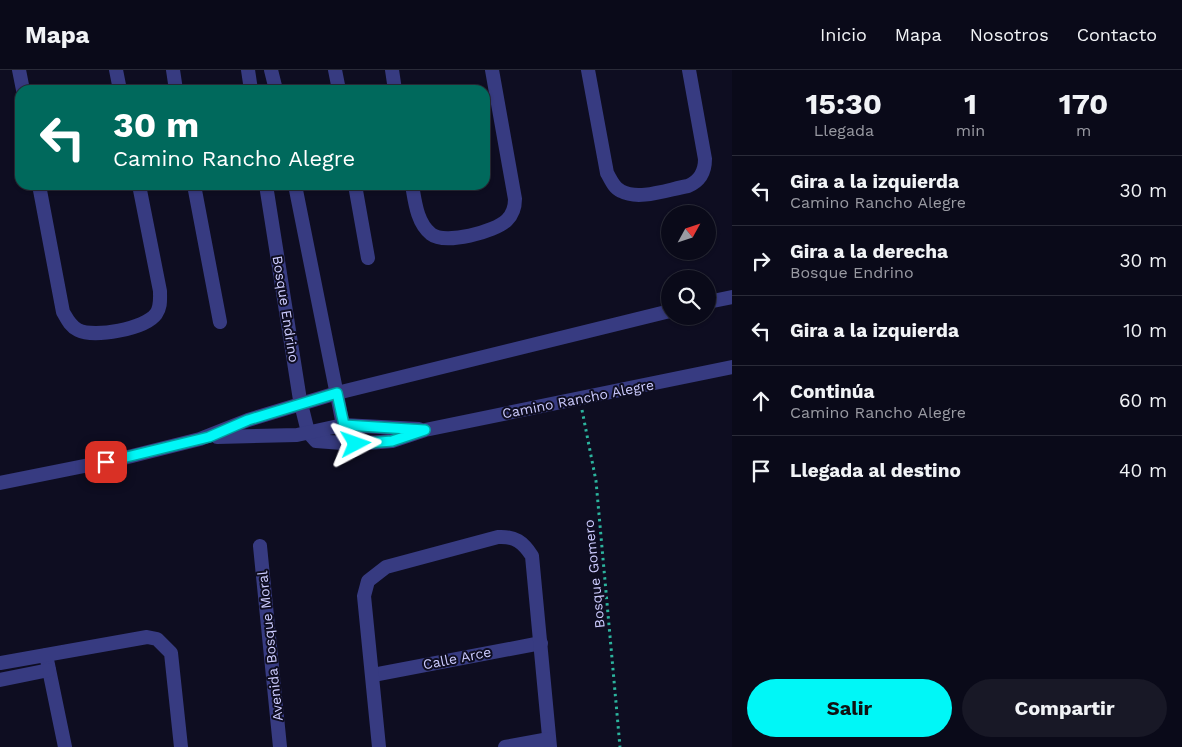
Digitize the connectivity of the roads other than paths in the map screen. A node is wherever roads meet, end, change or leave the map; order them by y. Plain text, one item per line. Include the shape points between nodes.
1 (19, 70) edge
2 (116, 70) edge
3 (172, 70) edge
4 (248, 70) edge
5 (271, 70) edge
6 (335, 70) edge
7 (392, 70) edge
8 (492, 70) edge
9 (588, 70) edge
10 (689, 70) edge
11 (22, 85) edge
12 (119, 85) edge
13 (175, 85) edge
14 (250, 85) edge
15 (275, 85) edge
16 (338, 85) edge
17 (394, 85) edge
18 (40, 190) edge
19 (140, 190) edge
20 (195, 190) edge
21 (267, 190) edge
22 (296, 190) edge
23 (356, 190) edge
24 (413, 190) edge
25 (368, 258) dead end
26 (732, 297) edge
27 (716, 300) edge
28 (661, 313) edge
29 (220, 322) dead end
30 (732, 367) edge
31 (337, 393) junction
32 (301, 403) junction
33 (344, 425) junction
34 (425, 430) junction
35 (308, 432) junction
36 (209, 437) junction
37 (0, 483) edge
38 (260, 546) dead end
39 (541, 643) junction
40 (46, 655) junction
41 (0, 663) edge
42 (49, 670) junction
43 (373, 675) junction
44 (0, 680) edge
45 (550, 743) edge
46 (66, 747) edge
47 (181, 747) edge
48 (280, 747) edge
49 (379, 747) edge
50 (505, 747) edge

1 - 11 street
2 - 12 street
3 - 13 street
4 - 14 street
5 - 15 street
6 - 16 street
7 - 17 street
8 - 24 street via 515,199 515,208 508,220 489,230 454,239 439,238 431,234 419,217
9 - 10 street via 607,173 613,184 631,195 695,184 704,171 705,159
18 - 19 street via 63,312 68,323 87,333 139,326 149,322 160,306 160,291
20 - 29 street
21 - 32 street, Bosque Endrino
22 - 31 street
23 - 25 street
26 - 27 street
28 - 31 street
30 - 34 street, Camino Rancho Alegre
31 - 32 street
31 - 33 street
32 - 35 street, Bosque Endrino
32 - 36 street
33 - 34 street, Camino Rancho Alegre
33 - 35 street, Camino Rancho Alegre
34 - 35 street, Camino Rancho Alegre via 392,441 356,444 316,441
35 - 36 street, Camino Rancho Alegre
36 - 37 street
38 - 48 street, Avenida Bosque Moral
39 - 43 street, Calle Arce
39 - 43 street via 532,556 519,540 510,536 498,537 386,567 368,581 364,596
39 - 45 street
40 - 41 street
40 - 42 street
40 - 47 street via 147,637 157,639 171,653
42 - 44 street
42 - 46 street
43 - 49 street
45 - 50 street

